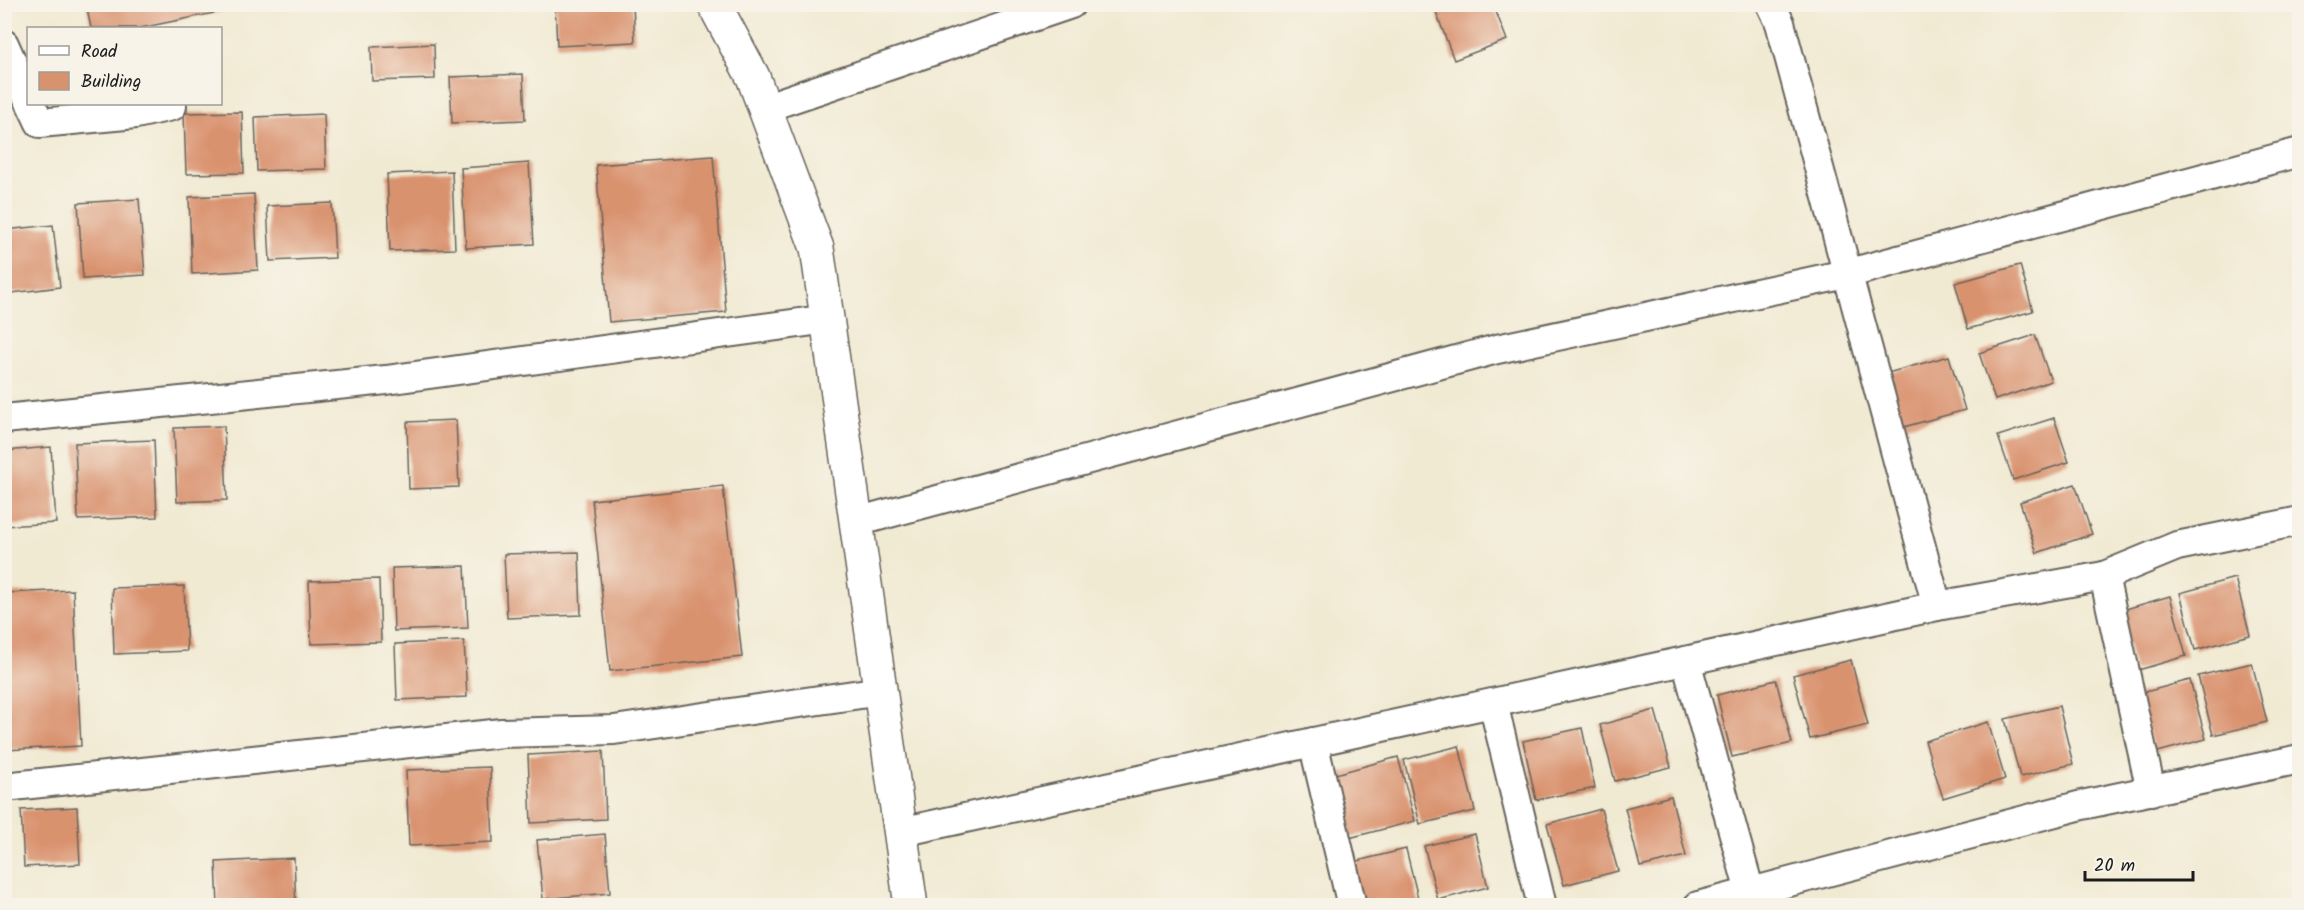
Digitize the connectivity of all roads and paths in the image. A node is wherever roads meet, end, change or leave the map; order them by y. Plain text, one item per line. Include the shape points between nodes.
1 (714, 4) edge
2 (1071, 4) edge
3 (1771, 4) edge
4 (4, 44) edge
5 (27, 96) edge
6 (31, 105) edge
7 (172, 106) dead end
8 (764, 108) junction
9 (2300, 152) edge
10 (1846, 274) junction
11 (828, 319) junction
12 (4, 419) edge
13 (856, 522) junction
14 (2298, 527) edge
15 (2104, 576) junction
16 (1937, 606) junction
17 (1686, 661) junction
18 (881, 690) junction
19 (1493, 703) junction
20 (1313, 742) junction
21 (2300, 759) edge
22 (4, 787) edge
23 (2151, 791) junction
24 (901, 832) junction
25 (1750, 892) junction
26 (911, 906) edge
27 (1352, 906) edge
28 (1542, 906) edge
29 (1698, 906) edge

1 - 8 street via 753,78
2 - 8 street
3 - 10 street via 1780,23
4 - 5 street
6 - 7 street via 40,123 136,114
8 - 11 street via 818,248
9 - 10 street
10 - 13 street via 1497,349
10 - 16 street
11 - 12 street via 386,380
11 - 13 street
13 - 18 street
14 - 15 street via 2177,546
15 - 16 street
15 - 23 street
16 - 17 street
17 - 19 street
17 - 25 street
18 - 22 street via 614,730 502,733
18 - 24 street
19 - 20 street
19 - 28 street
20 - 24 street
20 - 27 street
21 - 23 street
23 - 25 street via 2082,805
24 - 26 street
25 - 29 street

